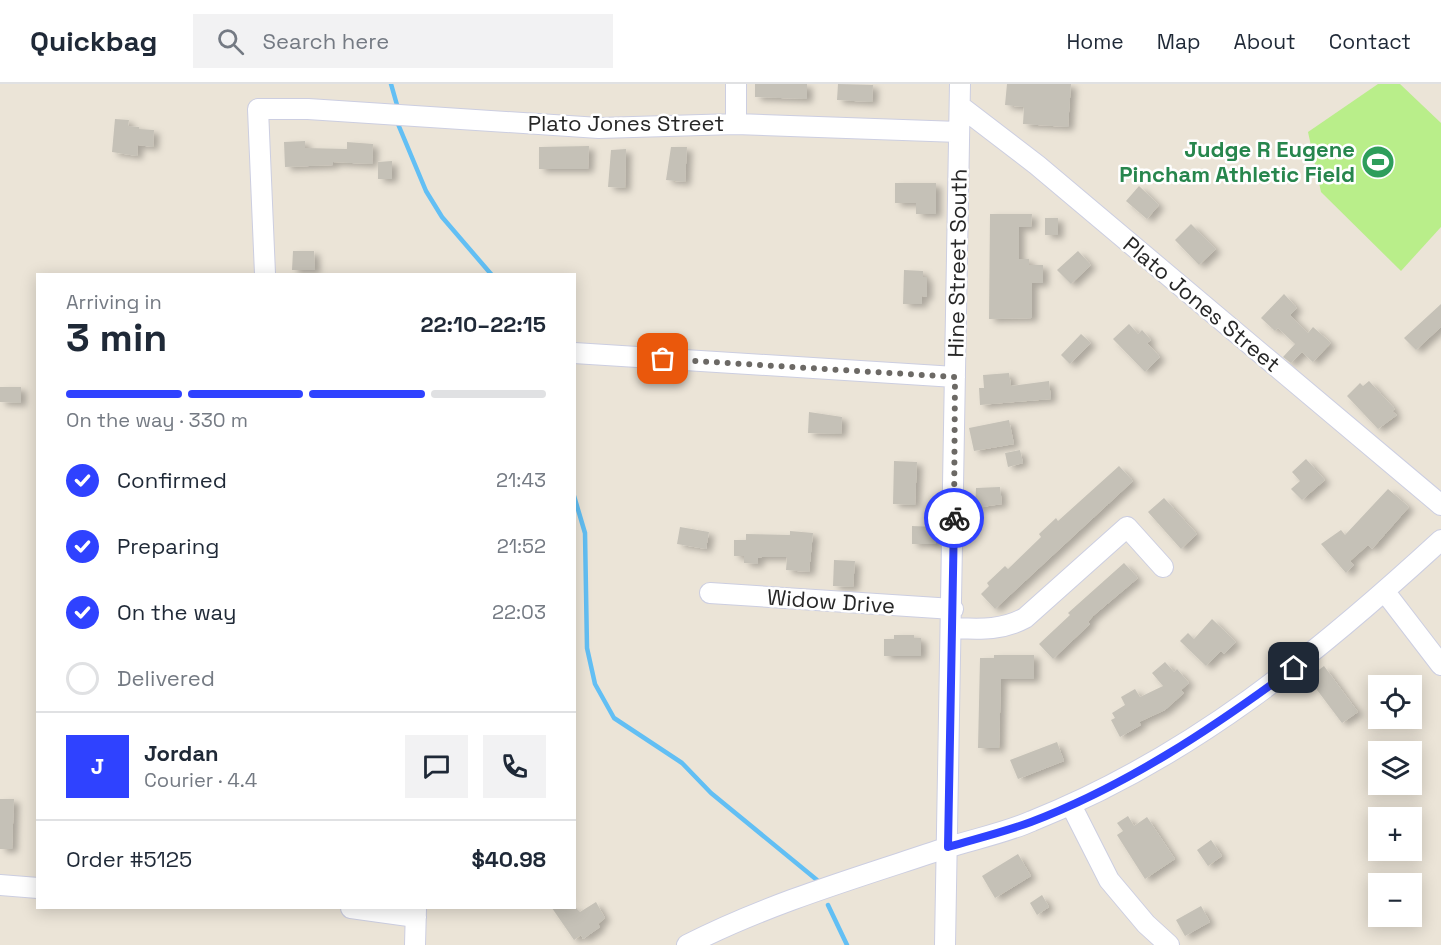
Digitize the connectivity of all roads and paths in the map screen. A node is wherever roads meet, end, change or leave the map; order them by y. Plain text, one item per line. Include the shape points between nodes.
1 (736, 84) edge
2 (960, 84) edge
3 (960, 106) junction
4 (736, 124) junction
5 (959, 132) junction
6 (265, 273) edge
7 (576, 353) edge
8 (955, 377) junction
9 (1441, 505) edge
10 (1441, 540) edge
11 (1163, 567) dead end
12 (1385, 592) junction
13 (710, 593) dead end
14 (952, 619) junction
15 (1441, 665) edge
16 (1071, 805) junction
17 (948, 847) junction
18 (0, 885) edge
19 (36, 888) edge
20 (367, 909) edge
21 (416, 912) edge
22 (415, 945) edge
23 (687, 945) edge
24 (945, 945) edge
25 (1168, 945) edge

1 - 4 street
2 - 3 street, Hine Street South
3 - 5 street, Hine Street South
3 - 9 street, Plato Jones Street via 1037,165
4 - 5 street, Plato Jones Street
4 - 6 street, Plato Jones Street via 599,128 258,109
5 - 8 street, Hine Street South
7 - 8 street
8 - 14 street, Hine Street South
10 - 12 street
11 - 14 street, Widow Drive via 1127,527 1025,618 1008,627 991,629
12 - 15 street
12 - 16 street via 1237,710 1177,749
13 - 14 street, Widow Drive
14 - 17 street, Hine Street South
16 - 17 street via 1029,823
16 - 25 street via 1109,880
17 - 23 street via 785,902
17 - 24 street, Hine Street South
18 - 19 street
20 - 21 street
21 - 22 street

